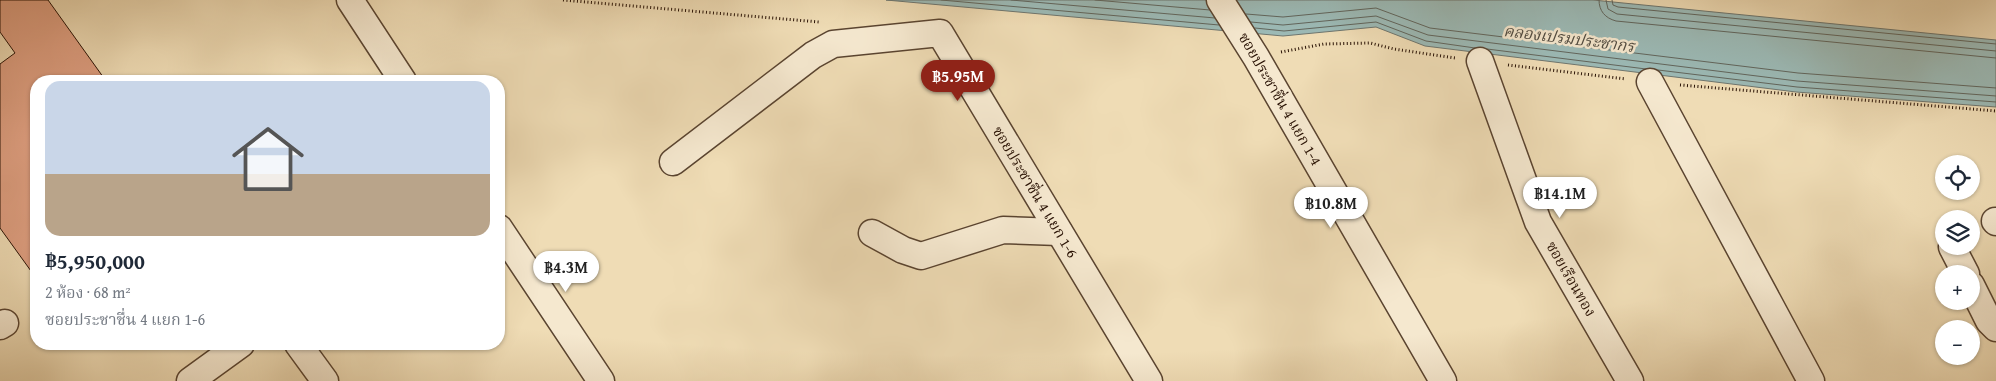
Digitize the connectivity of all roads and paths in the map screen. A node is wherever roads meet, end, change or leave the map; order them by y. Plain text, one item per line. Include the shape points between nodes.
1 (350, 0) edge
2 (563, 0) edge
3 (1220, 0) edge
4 (821, 22) dead end
5 (1480, 62) dead end
6 (399, 75) edge
7 (1650, 82) dead end
8 (673, 162) dead end
9 (1059, 232) junction
10 (872, 233) dead end
11 (505, 237) edge
12 (1980, 302) edge
13 (1996, 328) edge
14 (233, 350) edge
15 (302, 350) edge
16 (190, 381) edge
17 (325, 381) edge
18 (601, 381) edge
19 (1149, 381) edge
20 (1443, 381) edge
21 (1630, 381) edge
22 (1811, 381) edge

1 - 6 street
2 - 4 path
3 - 20 street, ซอยประชาชื่น 4 แยก 1-4
5 - 21 street, ซอยเรือนทอง via 1538,222
7 - 22 street
8 - 9 street, ซอยประชาชื่น 4 แยก 1-6 via 813,55 833,44 940,33
9 - 10 street via 1003,230 921,256
9 - 19 street, ซอยประชาชื่น 4 แยก 1-6
11 - 18 street
12 - 13 street
14 - 16 street
15 - 17 street

